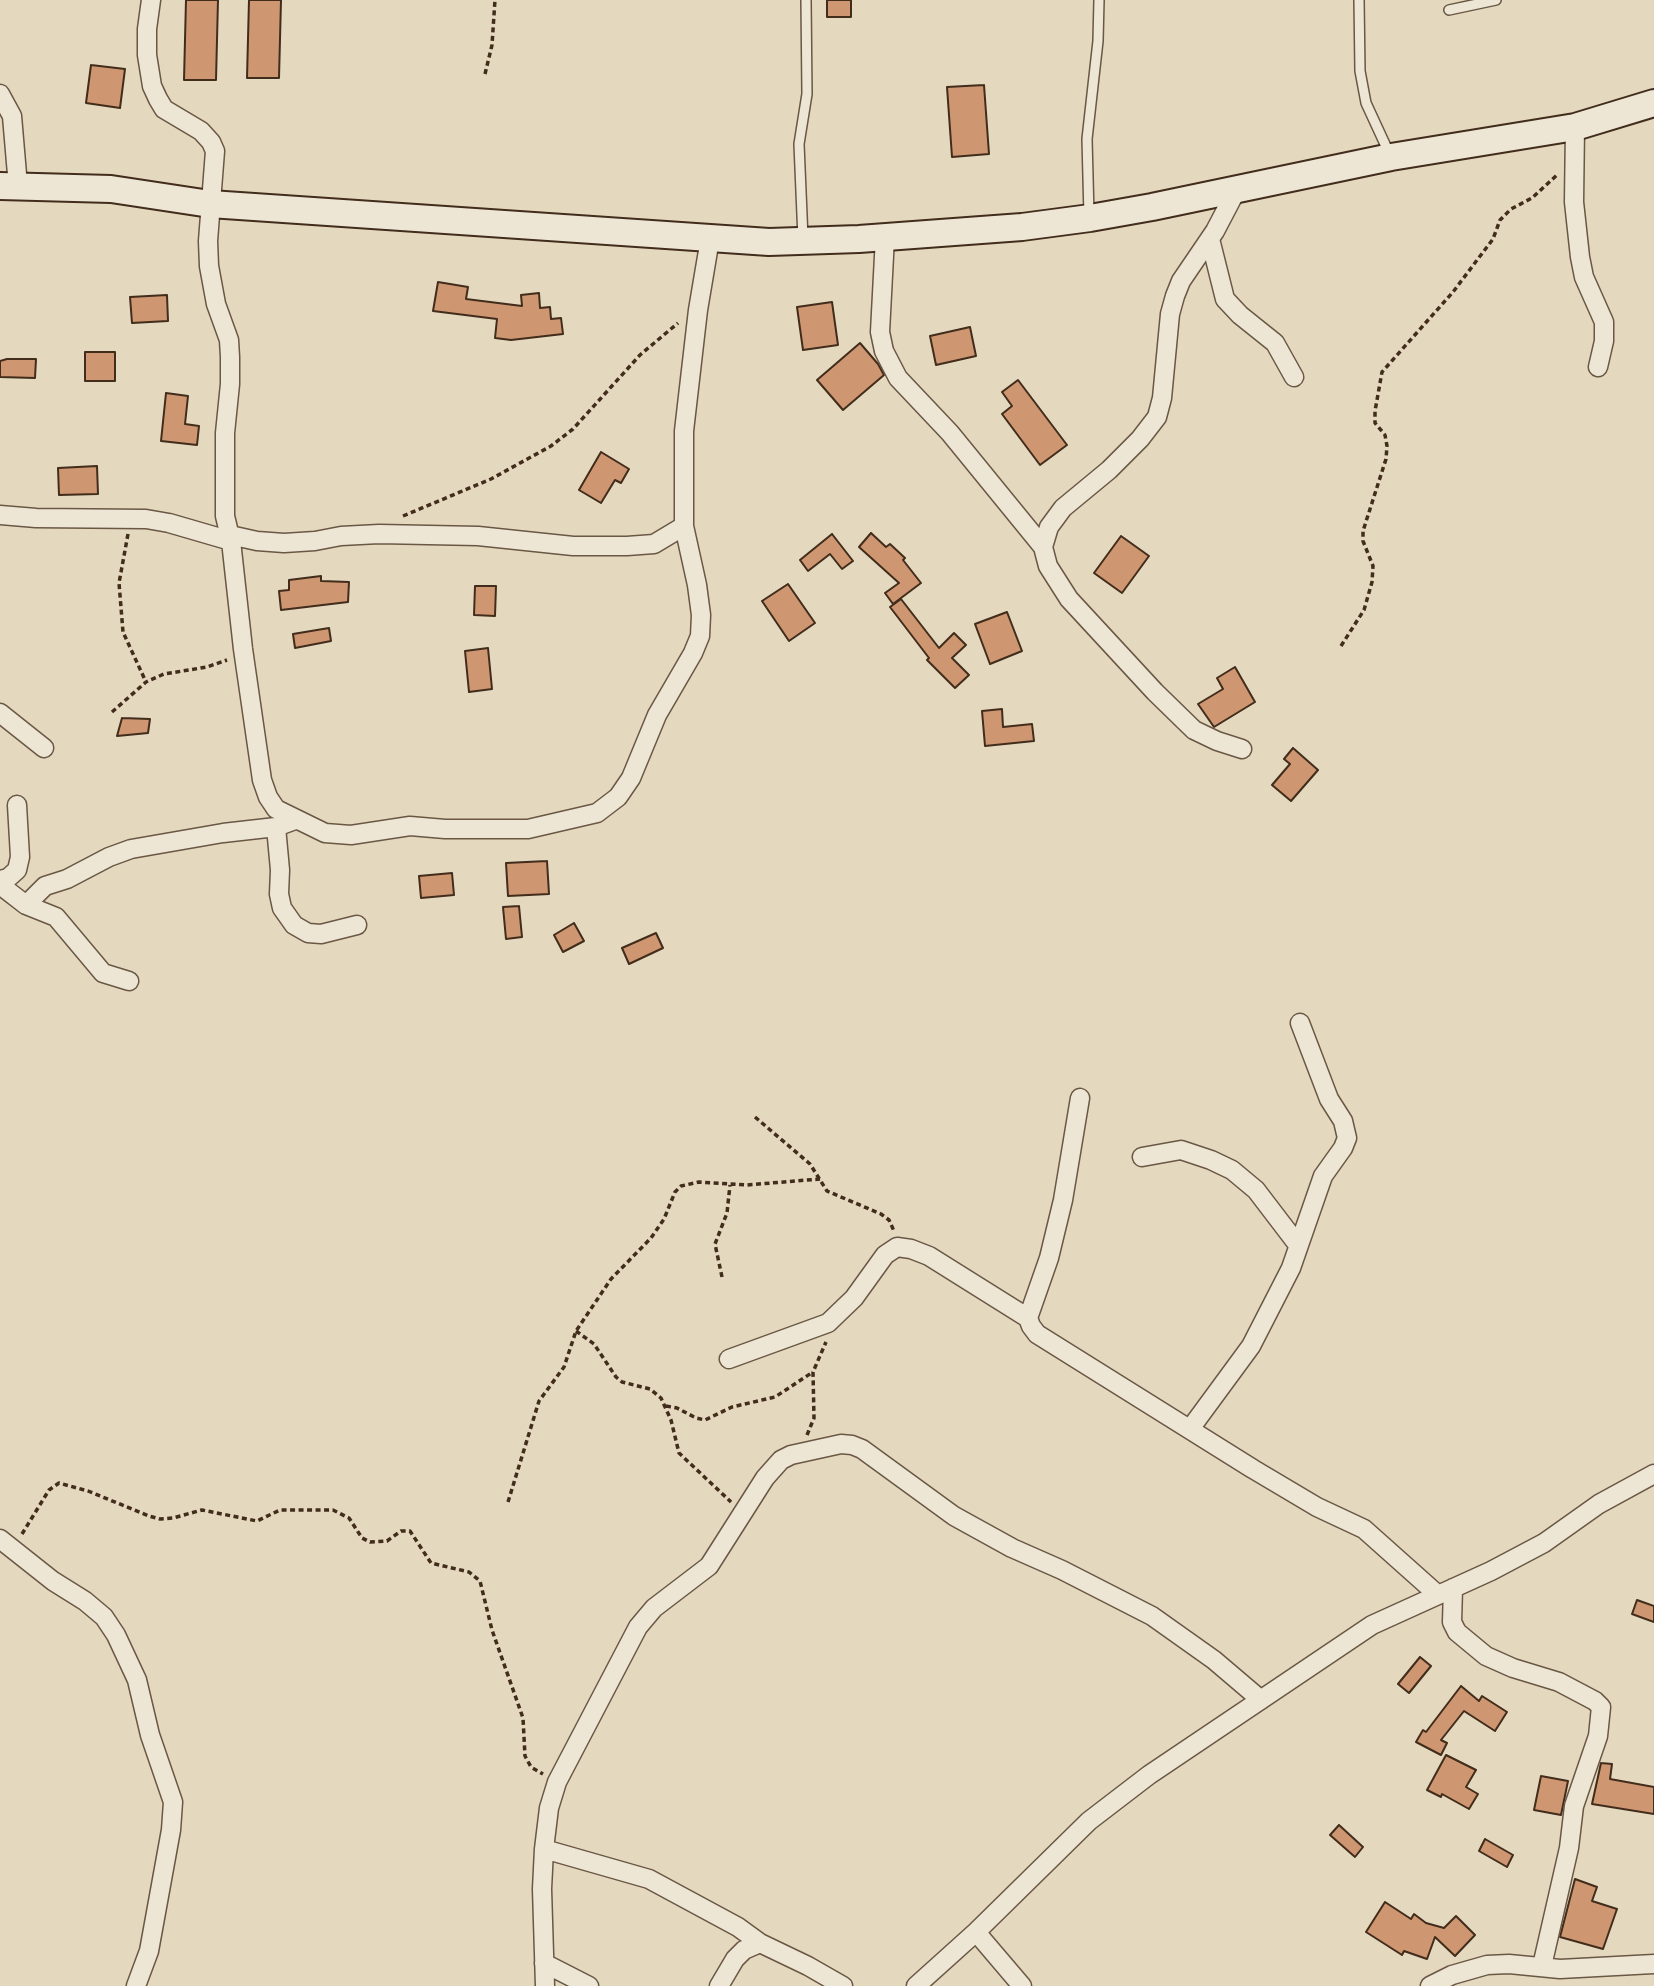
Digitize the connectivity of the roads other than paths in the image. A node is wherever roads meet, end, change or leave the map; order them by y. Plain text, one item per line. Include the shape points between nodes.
1 (151, 0) edge
2 (806, 0) edge
3 (1098, 0) edge
4 (1359, 0) edge
5 (1496, 0) edge
6 (1449, 10) dead end
7 (0, 94) edge
8 (1654, 103) edge
9 (1575, 127) junction
10 (1391, 157) junction
11 (9, 186) edge
12 (1237, 189) junction
13 (210, 204) junction
14 (1090, 218) junction
15 (885, 237) junction
16 (709, 239) junction
17 (1210, 239) junction
18 (803, 241) junction
19 (1598, 367) dead end
20 (1294, 377) dead end
21 (0, 515) edge
22 (684, 526) junction
23 (231, 538) junction
24 (1043, 547) junction
25 (0, 713) edge
26 (44, 748) dead end
27 (1242, 749) dead end
28 (17, 806) dead end
29 (295, 820) junction
30 (276, 827) junction
31 (0, 883) edge
32 (26, 905) junction
33 (357, 925) dead end
34 (129, 981) dead end
35 (1300, 1023) dead end
36 (1080, 1098) dead end
37 (1142, 1157) dead end
38 (1298, 1245) junction
39 (1028, 1318) junction
40 (729, 1359) dead end
41 (1190, 1429) junction
42 (1654, 1474) edge
43 (7, 1543) edge
44 (1446, 1592) junction
45 (1261, 1700) junction
46 (544, 1849) junction
47 (976, 1932) junction
48 (760, 1943) junction
49 (544, 1963) junction
50 (1654, 1964) edge
51 (1542, 1966) junction
52 (136, 1986) edge
53 (545, 1986) edge
54 (589, 1986) edge
55 (719, 1986) edge
56 (843, 1986) edge
57 (916, 1986) edge
58 (1022, 1986) edge
59 (1430, 1986) edge

1 - 13 street via 147,55 152,86 164,109 211,142 215,151
2 - 18 lane via 807,94 799,144
3 - 14 lane via 1087,139
4 - 10 lane via 1360,71 1366,103
5 - 6 lane
7 - 11 street via 12,116
8 - 9 main road
9 - 10 main road
9 - 19 street via 1574,202 1580,257 1604,322
10 - 12 main road
11 - 13 main road via 111,188
12 - 14 main road
12 - 17 street
13 - 16 main road
13 - 23 street via 209,266 229,340 224,484
14 - 15 main road via 1022,228
15 - 18 main road
15 - 24 street via 880,332 898,378 950,433
16 - 18 main road
16 - 22 street via 684,431
17 - 20 street via 1226,299 1275,343
17 - 24 street via 1175,296 1157,417 1110,470 1063,508 1049,527
21 - 23 street via 131,518
22 - 23 street via 654,544 627,546 573,546 478,536 379,534 284,543
22 - 29 street via 697,584 700,636 657,715 631,778 608,806 584,818 528,829 410,826 351,835 325,833
23 - 29 street via 262,780 276,809
24 - 27 street via 1048,566 1069,599 1155,692 1194,730
25 - 26 street
28 - 31 street via 20,857 17,870
29 - 30 street
30 - 32 street via 131,849 45,886
30 - 33 street via 279,894 294,925 308,933
31 - 32 street
32 - 34 street via 56,917 103,973
35 - 38 street via 1348,1138 1323,1176
36 - 39 street via 1063,1200
37 - 38 street via 1181,1150 1232,1170 1256,1189
38 - 41 street via 1251,1346
39 - 40 street via 929,1256 897,1247 885,1255 854,1298 828,1323
39 - 41 street via 1037,1334
41 - 44 street via 1372,1535
42 - 44 street via 1544,1542
43 - 52 street via 104,1617 116,1635 136,1680 173,1802 149,1951
44 - 45 street via 1372,1625
44 - 51 street via 1457,1632 1486,1656 1559,1682 1601,1707 1598,1737 1574,1806
45 - 46 street via 1152,1616 954,1516 862,1449 841,1444 782,1460 765,1478 709,1566 654,1608 638,1627 557,1782
45 - 47 street via 1089,1821
46 - 48 street via 649,1879
46 - 49 street
47 - 57 street
47 - 58 street
48 - 55 street via 735,1959
48 - 56 street
49 - 53 street
49 - 54 street
50 - 51 street
51 - 59 street via 1487,1965

